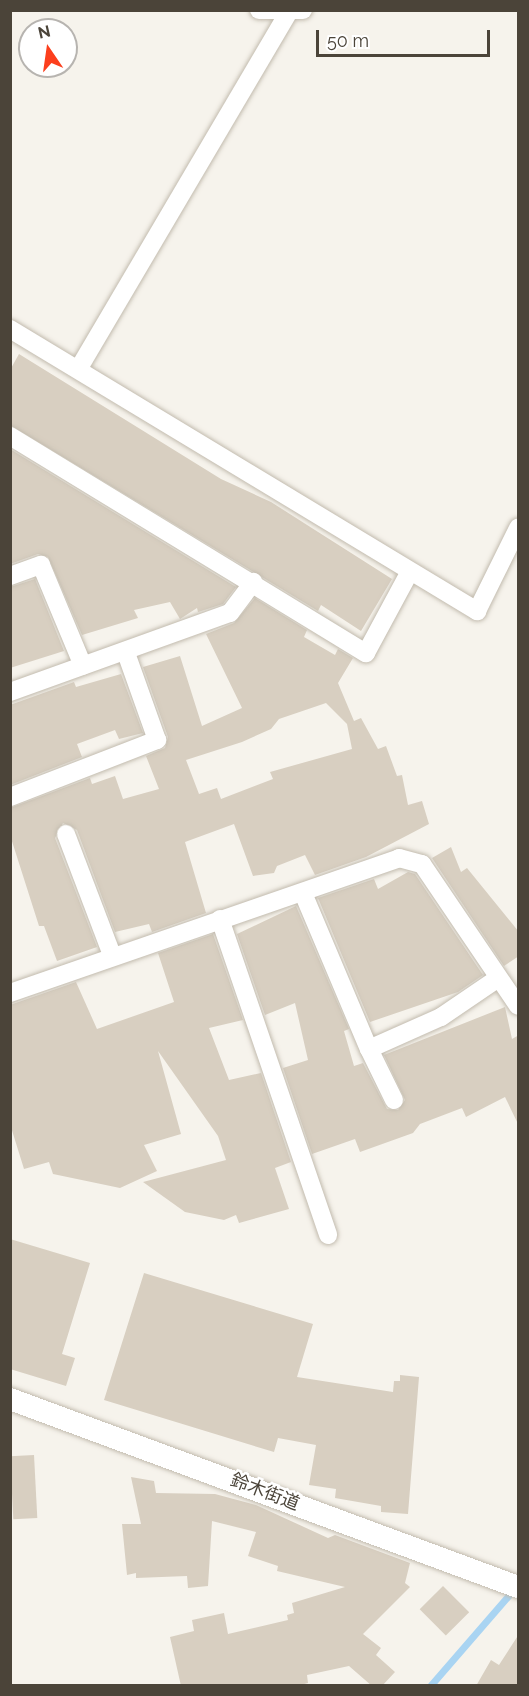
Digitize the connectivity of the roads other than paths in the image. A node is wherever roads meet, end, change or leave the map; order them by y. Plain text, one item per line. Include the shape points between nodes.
1 (259, 10) edge
2 (296, 11) edge
3 (10, 329) edge
4 (79, 368) junction
5 (10, 436) edge
6 (519, 528) edge
7 (409, 573) junction
8 (10, 576) edge
9 (253, 582) junction
10 (126, 653) junction
11 (82, 666) junction
12 (10, 692) edge
13 (10, 797) edge
14 (66, 834) dead end
15 (303, 893) junction
16 (220, 919) junction
17 (112, 956) junction
18 (497, 979) junction
19 (10, 993) edge
20 (519, 1006) edge
21 (369, 1049) junction
22 (394, 1100) dead end
23 (328, 1235) dead end
24 (10, 1399) edge
25 (510, 1583) edge

1 - 2 street
2 - 4 street
3 - 4 street
4 - 7 street
5 - 9 street
6 - 7 street via 477,611
7 - 9 street via 366,653
8 - 11 street via 41,565
9 - 10 street via 230,613
10 - 11 street
10 - 13 street via 157,740
11 - 12 street
14 - 17 street
15 - 16 street
15 - 18 street via 399,858 422,864
15 - 21 street
16 - 17 street
16 - 23 street
17 - 19 street
18 - 20 street
18 - 21 street via 441,1017
21 - 22 street
24 - 25 street, 鈴木街道

